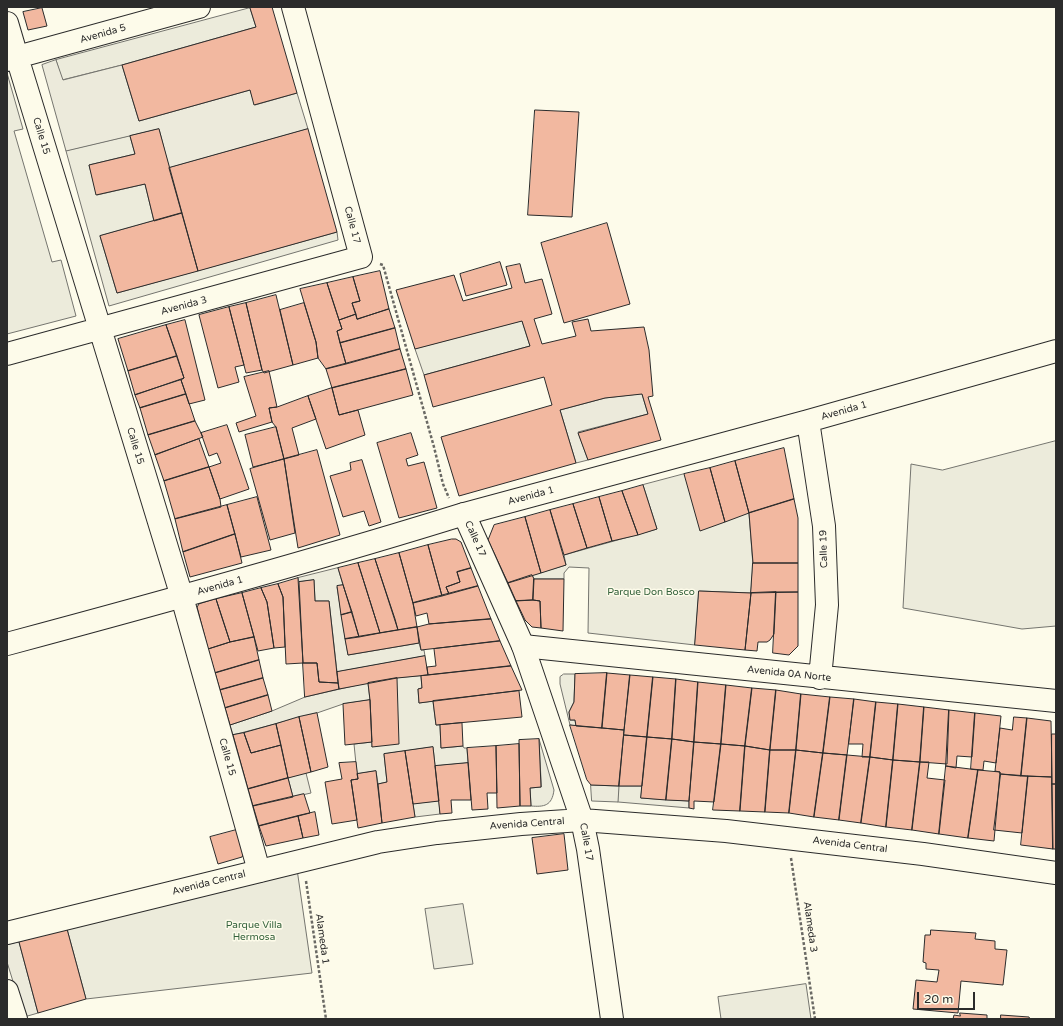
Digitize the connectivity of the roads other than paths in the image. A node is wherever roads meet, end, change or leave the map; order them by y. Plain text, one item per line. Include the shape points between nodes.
1 (199, 7) edge
2 (293, 7) edge
3 (7, 23) edge
4 (12, 59) edge
5 (361, 257) joint
6 (99, 329) junction
7 (1056, 351) edge
8 (7, 354) edge
9 (808, 421) junction
10 (464, 514) junction
11 (182, 597) junction
12 (7, 644) edge
13 (523, 646) junction
14 (820, 678) junction
15 (1056, 701) edge
16 (582, 820) junction
17 (259, 871) junction
18 (1056, 873) edge
19 (7, 933) edge
20 (7, 991) edge
21 (16, 1019) edge
22 (612, 1019) edge

1 - 4 street, Avenida 5
2 - 5 street, Calle 17
3 - 4 street, Calle 15
4 - 6 street, Calle 15
5 - 6 street, Avenida 3
6 - 8 street, Avenida 3
6 - 11 street, Calle 15
7 - 9 street, Avenida 1
9 - 10 street, Avenida 1
9 - 14 street, Calle 19 via 824,526 827,605
10 - 11 street, Avenida 1
10 - 13 street, Calle 17
11 - 12 street, Avenida 1
11 - 17 street, Calle 15
13 - 14 street, Avenida 0A Norte
13 - 16 street, Calle 17
14 - 15 street, Avenida 0A Norte
16 - 17 street, Avenida Central via 437,833 378,842
16 - 18 street, Avenida Central via 726,831 923,854
16 - 22 street, Calle 17
17 - 19 street, Avenida Central
20 - 21 street

